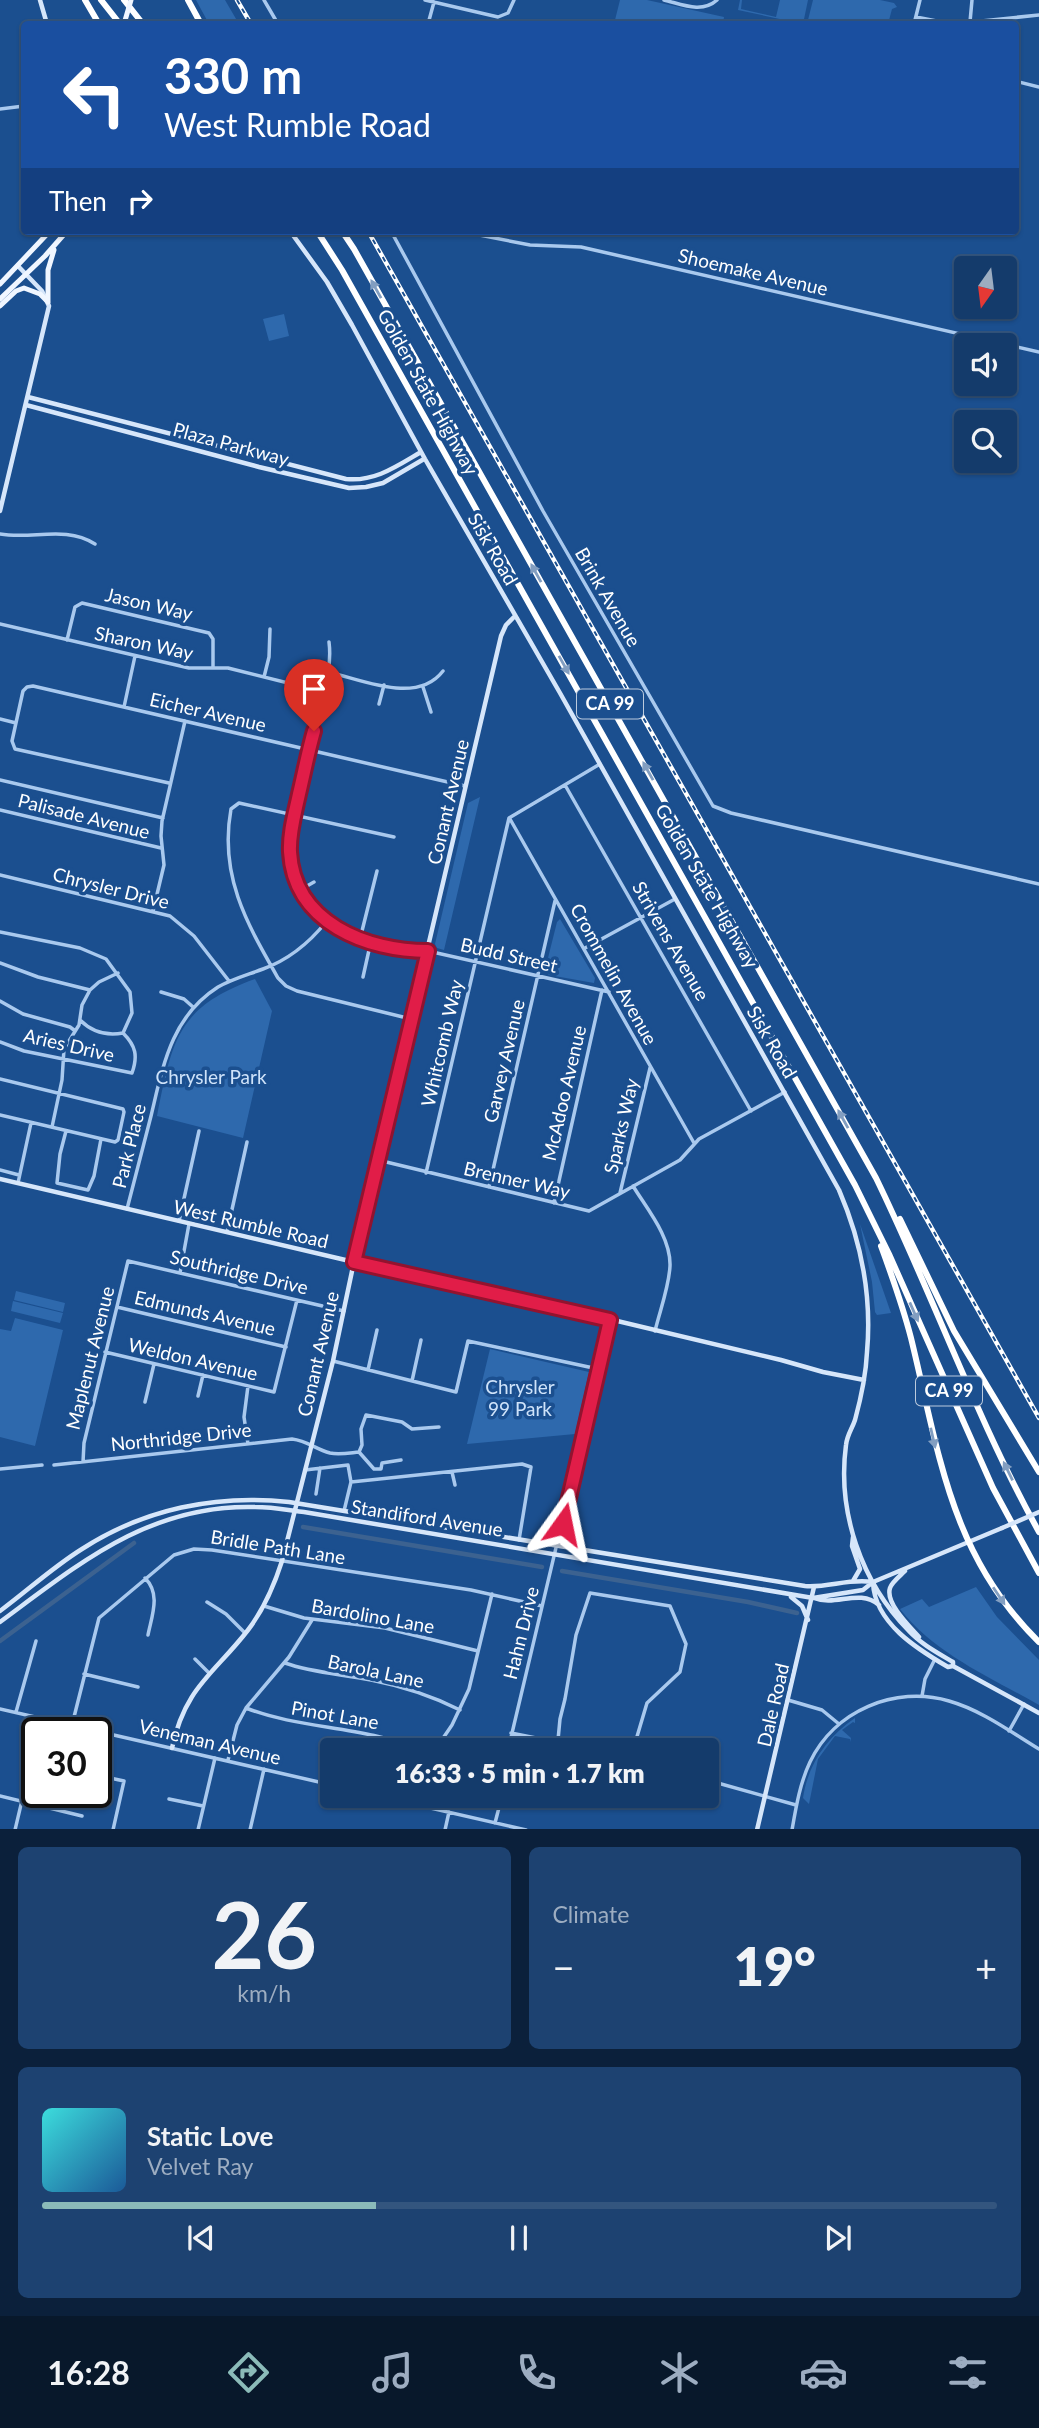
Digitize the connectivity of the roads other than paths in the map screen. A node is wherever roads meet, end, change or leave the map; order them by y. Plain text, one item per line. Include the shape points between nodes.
1 (40, 0) edge
2 (85, 0) edge
3 (101, 0) edge
4 (124, 0) edge
5 (131, 0) edge
6 (188, 0) edge
7 (264, 0) edge
8 (425, 0) edge
9 (514, 0) edge
10 (664, 0) edge
11 (717, 0) edge
12 (920, 0) edge
13 (972, 0) edge
14 (433, 2) junction
15 (1039, 15) edge
16 (916, 17) junction
17 (46, 21) edge
18 (97, 21) edge
19 (119, 21) edge
20 (123, 21) edge
21 (141, 21) edge
22 (199, 21) edge
23 (276, 21) edge
24 (429, 21) edge
25 (915, 21) edge
26 (933, 21) edge
27 (970, 21) edge
28 (980, 21) edge
29 (1019, 82) edge
30 (1039, 87) edge
31 (21, 106) edge
32 (0, 109) edge
33 (46, 235) edge
34 (64, 235) edge
35 (293, 235) edge
36 (317, 235) edge
37 (345, 235) edge
38 (393, 235) edge
39 (480, 235) edge
40 (60, 240) junction
41 (19, 266) junction
42 (27, 274) junction
43 (0, 284) edge
44 (0, 299) edge
45 (48, 302) junction
46 (0, 306) edge
47 (1039, 352) edge
48 (28, 397) junction
49 (26, 405) junction
50 (421, 452) junction
51 (425, 459) junction
52 (0, 511) edge
53 (0, 534) edge
54 (95, 544) dead end
55 (515, 616) junction
56 (0, 624) edge
57 (270, 629) dead end
58 (67, 640) junction
59 (329, 642) dead end
60 (135, 656) junction
61 (213, 668) junction
62 (443, 671) dead end
63 (328, 672) junction
64 (264, 677) junction
65 (384, 685) junction
66 (423, 687) junction
67 (324, 692) junction
68 (379, 704) dead end
69 (124, 707) junction
70 (431, 712) dead end
71 (0, 719) edge
72 (185, 721) junction
73 (16, 723) junction
74 (309, 750) junction
75 (600, 765) junction
76 (0, 780) edge
77 (169, 783) junction
78 (565, 785) junction
79 (465, 786) junction
80 (0, 810) edge
81 (294, 815) junction
82 (163, 818) junction
83 (509, 818) junction
84 (394, 837) dead end
85 (162, 848) junction
86 (377, 871) dead end
87 (0, 875) edge
88 (314, 883) dead end
89 (1039, 884) edge
90 (300, 890) junction
91 (556, 899) junction
92 (675, 900) junction
93 (153, 911) junction
94 (641, 916) junction
95 (326, 922) junction
96 (1, 932) edge
97 (360, 939) junction
98 (0, 941) edge
99 (371, 942) junction
100 (585, 947) junction
101 (428, 951) junction
102 (475, 961) junction
103 (0, 963) edge
104 (271, 966) junction
105 (118, 973) junction
106 (537, 976) junction
107 (363, 977) dead end
108 (229, 981) junction
109 (90, 990) junction
110 (602, 990) junction
111 (161, 992) dead end
112 (609, 992) junction
113 (0, 1002) edge
114 (194, 1007) junction
115 (80, 1020) junction
116 (412, 1020) junction
117 (74, 1030) junction
118 (123, 1033) junction
119 (0, 1042) edge
120 (64, 1060) junction
121 (650, 1066) junction
122 (0, 1079) edge
123 (785, 1092) junction
124 (59, 1094) junction
125 (751, 1111) junction
126 (0, 1115) edge
127 (31, 1122) junction
128 (52, 1127) junction
129 (66, 1131) junction
130 (199, 1131) dead end
131 (101, 1139) junction
132 (247, 1142) dead end
133 (694, 1143) junction
134 (378, 1160) junction
135 (0, 1170) edge
136 (426, 1173) junction
137 (19, 1178) junction
138 (876, 1178) junction
139 (0, 1179) edge
140 (633, 1186) junction
141 (489, 1188) junction
142 (620, 1193) junction
143 (554, 1203) junction
144 (866, 1205) junction
145 (127, 1209) junction
146 (178, 1221) junction
147 (189, 1224) junction
148 (227, 1232) junction
149 (128, 1261) joint
150 (354, 1262) junction
151 (180, 1273) junction
152 (297, 1300) junction
153 (117, 1307) junction
154 (344, 1311) junction
155 (610, 1320) junction
156 (377, 1330) dead end
157 (655, 1331) junction
158 (421, 1340) dead end
159 (286, 1347) junction
160 (105, 1352) junction
161 (333, 1361) junction
162 (154, 1364) junction
163 (598, 1369) junction
164 (368, 1370) junction
165 (203, 1376) junction
166 (864, 1380) junction
167 (412, 1381) junction
168 (248, 1386) junction
169 (198, 1396) dead end
170 (145, 1402) dead end
171 (439, 1427) dead end
172 (311, 1443) junction
173 (248, 1444) junction
174 (359, 1452) junction
175 (401, 1460) dead end
176 (83, 1462) junction
177 (42, 1465) dead end
178 (54, 1465) dead end
179 (320, 1468) junction
180 (0, 1469) edge
181 (305, 1470) junction
182 (452, 1472) junction
183 (1039, 1472) edge
184 (351, 1482) junction
185 (454, 1485) dead end
186 (316, 1494) dead end
187 (297, 1504) junction
188 (296, 1511) junction
189 (344, 1512) junction
190 (1039, 1512) edge
191 (1039, 1532) edge
192 (853, 1536) junction
193 (519, 1540) junction
194 (969, 1542) junction
195 (558, 1547) junction
196 (556, 1554) junction
197 (282, 1562) junction
198 (906, 1570) junction
199 (1039, 1573) edge
200 (145, 1578) junction
201 (852, 1582) junction
202 (873, 1582) junction
203 (814, 1587) junction
204 (492, 1594) junction
205 (788, 1594) junction
206 (813, 1598) junction
207 (207, 1602) dead end
208 (264, 1606) junction
209 (542, 1606) junction
210 (881, 1607) junction
211 (0, 1611) edge
212 (312, 1620) junction
213 (808, 1620) junction
214 (0, 1622) edge
215 (245, 1633) junction
216 (148, 1635) dead end
217 (36, 1641) dead end
218 (1039, 1642) edge
219 (927, 1646) junction
220 (478, 1651) junction
221 (935, 1659) junction
222 (195, 1660) dead end
223 (285, 1662) junction
224 (953, 1666) junction
225 (209, 1673) junction
226 (84, 1674) junction
227 (138, 1687) dead end
228 (922, 1696) junction
229 (788, 1700) junction
230 (1024, 1704) junction
231 (246, 1708) junction
232 (0, 1709) edge
233 (460, 1710) junction
234 (16, 1712) junction
235 (1039, 1713) edge
236 (37, 1717) edge
237 (74, 1717) edge
238 (839, 1724) junction
239 (1009, 1731) junction
240 (511, 1733) junction
241 (112, 1734) edge
242 (385, 1738) edge
243 (442, 1738) edge
244 (510, 1738) edge
245 (532, 1738) edge
246 (558, 1738) edge
247 (637, 1738) edge
248 (172, 1748) junction
249 (1039, 1749) edge
250 (215, 1758) junction
251 (228, 1761) junction
252 (264, 1769) junction
253 (112, 1778) edge
254 (320, 1782) edge
255 (719, 1784) edge
256 (0, 1796) edge
257 (765, 1797) junction
258 (169, 1799) dead end
259 (21, 1801) edge
260 (21, 1805) edge
261 (797, 1805) junction
262 (203, 1806) junction
263 (50, 1808) edge
264 (432, 1808) edge
265 (499, 1808) edge
266 (449, 1812) junction
267 (82, 1816) dead end
268 (495, 1822) junction
269 (15, 1829) edge
270 (113, 1829) edge
271 (198, 1829) edge
272 (250, 1829) edge
273 (445, 1829) edge
274 (526, 1829) edge
275 (757, 1829) edge
276 (792, 1829) edge

1 - 17 main road
2 - 18 highway
3 - 19 highway
4 - 21 highway
5 - 20 main road, bridge
6 - 22 highway
7 - 23 street
8 - 14 street
9 - 14 street via 508,13 498,17
10 - 11 street via 699,8
12 - 16 street
13 - 27 street
14 - 24 street
15 - 28 street
16 - 25 street
16 - 26 street
29 - 30 street
31 - 32 street
33 - 41 main road
34 - 40 main road
35 - 50 main road, Sisk Road via 331,288
36 -> 144 highway, Golden State Highway / CA 99 via 342,270
138 -> 37 highway, Golden State Highway / CA 99
38 - 89 street, Brink Avenue via 536,500 709,802 723,811
39 - 47 street, Shoemake Avenue via 536,246 582,247
40 - 42 main road
40 - 45 main road via 50,259
41 - 42 main road
41 - 43 main road
42 - 44 main road
42 - 45 main road
45 - 46 main road via 24,288
45 - 48 main road
48 - 49 main road
48 - 50 main road, Plaza Parkway via 346,479 372,478
49 - 51 main road, Plaza Parkway via 349,488 383,483
49 - 52 main road
50 - 51 main road, Sisk Road
51 - 55 main road, Sisk Road
53 - 54 street via 23,537 55,532
55 - 75 main road, Sisk Road
55 - 79 main road, Conant Avenue via 501,636
56 - 58 street, Sharon Way
57 - 64 street
58 - 60 street, Sharon Way
58 - 61 street, Jason Way via 74,611 82,603 208,632
59 - 63 street, Budd Street
60 - 61 street, Sharon Way via 189,668
60 - 69 street
61 - 64 street, Sharon Way
62 - 66 street
63 - 65 street
63 - 67 street, Budd Street
64 - 67 street, Sharon Way
65 - 66 street via 407,690
65 - 68 street
66 - 70 street
67 - 74 street, Budd Street
69 - 72 street, Eicher Avenue
69 - 73 street, Eicher Avenue via 33,686 21,695
71 - 73 street
72 - 74 street, Eicher Avenue
72 - 77 street
73 - 77 street via 12,741 19,751
74 - 79 street, Eicher Avenue
74 - 81 street, Budd Street
75 - 78 street
75 - 92 main road, Sisk Road
76 - 82 street
77 - 82 street
78 - 83 street
78 - 94 street, Strivens Avenue
79 - 101 main road, Conant Avenue
80 - 85 street, Palisade Avenue
81 - 84 street
81 - 90 street, Budd Street via 290,853
81 - 104 street via 233,804 229,822 232,883
82 - 85 street
83 - 91 street, Crommelin Avenue
83 - 102 street, Whitcomb Way
85 - 93 street via 164,865
86 - 97 street
87 - 93 street, Chrysler Drive
88 - 90 street
90 - 95 street, Budd Street
91 - 100 street, Crommelin Avenue
91 - 106 street, Garvey Avenue
92 - 94 street
92 - 123 main road, Sisk Road
93 - 108 street, Chrysler Drive via 170,916 188,930
94 - 100 street
94 - 125 street, Strivens Avenue
95 - 97 street, Budd Street
95 - 104 street, Park Place via 305,945
96 - 98 street
96 - 105 street via 80,948 106,959
97 - 99 street, Budd Street
99 - 101 street, Budd Street
99 - 107 street
100 - 112 street, Crommelin Avenue
101 - 102 street, Budd Street
101 - 116 main road, Conant Avenue
102 - 106 street, Budd Street
102 - 136 street, Whitcomb Way
103 - 109 street
104 - 108 street, Park Place
104 - 116 street via 281,982 297,991
105 - 109 street
105 - 118 street via 132,999 132,1013
106 - 110 street, Budd Street
106 - 141 street, Garvey Avenue
108 - 114 street, Park Place
109 - 115 street
110 - 112 street, Budd Street
110 - 143 street, McAdoo Avenue
111 - 114 street
112 - 121 street, Crommelin Avenue
113 - 117 street
114 - 145 street, Park Place via 167,1051
115 - 117 street
115 - 118 street via 94,1030
116 - 134 main road, Conant Avenue
117 - 120 street
118 - 120 street, Aries Drive via 136,1051 132,1073
119 - 120 street, Aries Drive
120 - 124 street
121 - 133 street, Crommelin Avenue
121 - 142 street, Sparks Way
122 - 124 street
123 - 125 street, Brenner Way
123 - 166 main road, Sisk Road via 836,1183 857,1238 868,1314
124 - 128 street
124 - 131 street via 123,1109 117,1141
125 - 133 street, Brenner Way
126 - 127 street
127 - 128 street
127 - 137 street
128 - 129 street
129 - 131 street
129 - 131 street via 56,1182 88,1190
130 - 146 street
132 - 148 street
133 - 140 street, Brenner Way via 684,1158
134 - 136 street, Brenner Way
134 - 150 main road, Conant Avenue
135 - 137 street
136 - 141 street, Brenner Way
137 - 139 main road, West Rumble Road
137 - 145 main road, West Rumble Road
138 - 183 highway via 904,1225 954,1331
191 -> 138 highway, Golden State Highway / CA 99
140 - 142 street, Brenner Way
140 - 157 street via 662,1234 669,1259
141 - 143 street, Brenner Way
142 - 143 street, Brenner Way via 589,1211
144 -> 194 highway via 910,1336 941,1470
144 -> 199 highway, Golden State Highway / CA 99 via 993,1488
145 - 146 main road, West Rumble Road
146 - 147 main road, West Rumble Road
147 - 148 main road, West Rumble Road
147 - 151 street
148 - 150 main road, West Rumble Road
149 - 151 street, Southridge Drive
149 - 153 street, Maplenut Avenue
150 - 154 main road, Conant Avenue
150 - 155 main road, West Rumble Road
151 - 152 street, Southridge Drive
152 - 154 street, Southridge Drive
152 - 159 street
153 - 159 street, Edmunds Avenue
153 - 160 street, Maplenut Avenue
154 - 161 main road, Conant Avenue
155 - 157 main road, West Rumble Road
155 - 163 street, Hahn Drive
156 - 164 street
157 - 166 main road, West Rumble Road
158 - 167 street
159 - 168 street, Weldon Avenue via 274,1392
160 - 162 street, Weldon Avenue
160 - 176 street, Maplenut Avenue
161 - 164 street
161 - 172 main road, Conant Avenue
162 - 165 street, Weldon Avenue
162 - 170 street
163 - 167 street via 468,1341 456,1392
163 - 195 street, Hahn Drive
164 - 167 street
165 - 168 street, Weldon Avenue
165 - 169 street
166 - 192 main road, Sisk Road via 847,1435 844,1466 845,1504
168 - 173 street via 244,1417
171 - 174 street via 412,1429 402,1422 366,1415
172 - 173 street, Northridge Drive via 292,1439
172 - 174 street, Northridge Drive via 334,1454
172 - 181 main road, Conant Avenue
173 - 176 street, Northridge Drive
174 - 175 street via 374,1469 381,1469 382,1462
176 - 178 street, Northridge Drive
177 - 180 street
179 - 181 street
179 - 184 street via 348,1465
179 - 186 street
181 - 187 main road, Conant Avenue
182 - 184 street
182 - 185 street
182 - 193 street via 522,1464 531,1467
184 - 189 street
187 - 188 main road, Conant Avenue
187 - 189 main road, Standiford Avenue
187 - 211 main road, Standiford Avenue via 262,1499 205,1502 148,1517 78,1551
188 - 196 main road, Standiford Avenue
188 - 197 main road, Conant Avenue
188 - 214 main road, Standiford Avenue via 228,1508 150,1526 97,1552
189 - 193 main road, Standiford Avenue
190 - 194 main road, Standiford Avenue, bridge
192 - 201 main road via 860,1569
192 - 202 main road, Sisk Road
193 - 195 main road, Standiford Avenue
194 - 198 main road, Standiford Avenue
194 -> 218 highway via 998,1594
195 - 196 street, Hahn Drive
195 - 203 main road, Standiford Avenue
196 - 205 main road, Standiford Avenue
196 - 209 street, Hahn Drive
197 - 200 street, Bridle Path Lane via 194,1549 174,1555
197 - 204 street, Bridle Path Lane
197 - 208 main road, Conant Avenue
198 - 202 main road, Standiford Avenue
198 - 219 main road via 891,1585 889,1595
200 - 216 street via 155,1596
200 - 226 street, Bridle Path Lane via 99,1618
201 - 202 main road, Standiford Avenue
201 - 203 main road, Standiford Avenue
202 - 206 main road, Standiford Avenue via 863,1590
202 - 210 main road, Sisk Road via 873,1594
202 - 219 main road, Sisk Road via 909,1631
203 - 206 main road, Dale Road
204 - 209 street, Bridle Path Lane
204 - 220 street
205 - 206 main road, Standiford Avenue
205 - 213 main road via 802,1606
206 - 210 main road via 865,1597
206 - 213 main road, Dale Road
207 - 215 street
208 - 212 street, Bardolino Lane
208 - 215 main road, Conant Avenue
209 - 240 street, Hahn Drive
210 - 221 main road, Sisk Road via 899,1633
212 - 220 street, Bardolino Lane via 385,1628
212 - 223 street
213 - 229 main road, Dale Road
215 - 225 main road, Conant Avenue
217 - 234 street
219 - 224 main road, Sisk Road
220 - 233 street
221 - 224 main road, Sisk Road
221 - 228 street
222 - 225 street
223 - 231 street
223 - 233 street, Barola Lane via 389,1684
224 - 230 main road, Sisk Road
225 - 248 main road, Conant Avenue via 185,1707
226 - 227 street
226 - 237 street, Bridle Path Lane
228 - 238 street via 872,1704
228 - 239 street via 956,1703
229 - 238 street via 822,1710
229 - 257 main road, Dale Road
230 - 235 main road, Sisk Road
230 - 239 street
231 - 242 street, Pinot Lane via 291,1722
231 - 251 street
232 - 234 street, Veneman Avenue
233 - 243 street
234 - 236 street, Veneman Avenue
238 - 261 street via 813,1756
239 - 249 street
240 - 244 street, Hahn Drive
240 - 245 street
241 - 248 street, Veneman Avenue
246 - 247 street via 576,1635 590,1593 670,1606 686,1644 678,1676 647,1703
248 - 250 street, Veneman Avenue
250 - 251 street, Veneman Avenue
250 - 262 street
251 - 252 street, Veneman Avenue
252 - 254 street, Veneman Avenue
252 - 272 street
253 - 270 street via 124,1781
255 - 257 street
256 - 259 street
257 - 261 street
257 - 275 main road, Dale Road
258 - 262 street
260 - 269 street
261 - 276 street
262 - 271 street
263 - 267 street
264 - 266 street
265 - 268 street
266 - 268 street
266 - 273 street
268 - 274 street

